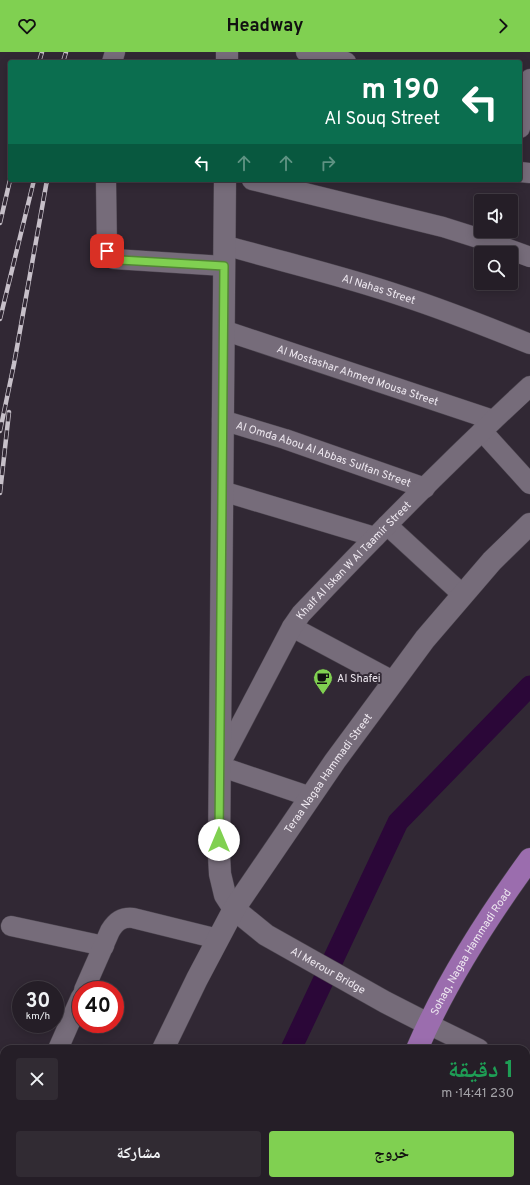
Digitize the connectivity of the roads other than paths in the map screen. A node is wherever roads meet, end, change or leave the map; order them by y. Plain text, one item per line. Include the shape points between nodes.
1 (306, 52) edge
2 (338, 60) edge
3 (530, 79) edge
4 (525, 106) edge
5 (522, 119) edge
6 (106, 182) edge
7 (225, 182) edge
8 (260, 182) edge
9 (224, 256) junction
10 (530, 257) edge
11 (223, 330) junction
12 (530, 344) edge
13 (530, 386) edge
14 (222, 420) junction
15 (487, 426) junction
16 (530, 484) edge
17 (425, 488) junction
18 (222, 491) junction
19 (530, 524) edge
20 (381, 531) junction
21 (463, 595) junction
22 (292, 627) junction
23 (393, 681) junction
24 (219, 766) junction
25 (311, 797) junction
26 (530, 859) edge
27 (234, 909) junction
28 (11, 926) dead end
29 (218, 939) junction
30 (104, 946) junction
31 (88, 981) edge
32 (72, 1017) edge
33 (428, 1024) junction
34 (60, 1045) edge
35 (166, 1045) edge
36 (419, 1045) edge
37 (471, 1045) edge

1 - 2 street
3 - 4 street
4 - 5 street
6 - 9 street, Al Nahas Street via 107,251 114,259
7 - 9 street
8 - 10 street via 443,227
9 - 11 street
9 - 12 street, Al Nahas Street via 361,283 441,309
11 - 14 street
11 - 15 street, Al Mostashar Ahmed Mousa Street
13 - 15 street, Khalf Al Iskan W Al Taamir Street
14 - 17 street, Al Omda Abou Al Abbas Sultan Street
14 - 18 street
15 - 16 street
15 - 17 street, Khalf Al Iskan W Al Taamir Street
17 - 20 street, Khalf Al Iskan W Al Taamir Street
18 - 20 street
18 - 24 street
19 - 21 street, Teraa Nagaa Hammadi Street via 492,561
20 - 21 street
20 - 22 street, Khalf Al Iskan W Al Taamir Street via 301,614
21 - 23 street, Teraa Nagaa Hammadi Street
22 - 23 street
22 - 24 street, Khalf Al Iskan W Al Taamir Street
23 - 25 street, Teraa Nagaa Hammadi Street
24 - 25 street
24 - 27 street via 218,855 225,895
25 - 27 street, Teraa Nagaa Hammadi Street
26 - 33 main road, Sohag, Nagaa Hammadi Road via 465,957
27 - 29 street, Teraa Nagaa Hammadi Street
27 - 33 street, Al Merour Bridge via 266,935
28 - 30 street
29 - 30 street via 126,918 114,925
29 - 35 street, Teraa Nagaa Hammadi Street
30 - 31 street
32 - 34 street
33 - 36 main road, Sohag, Nagaa Hammadi Road
33 - 37 street

